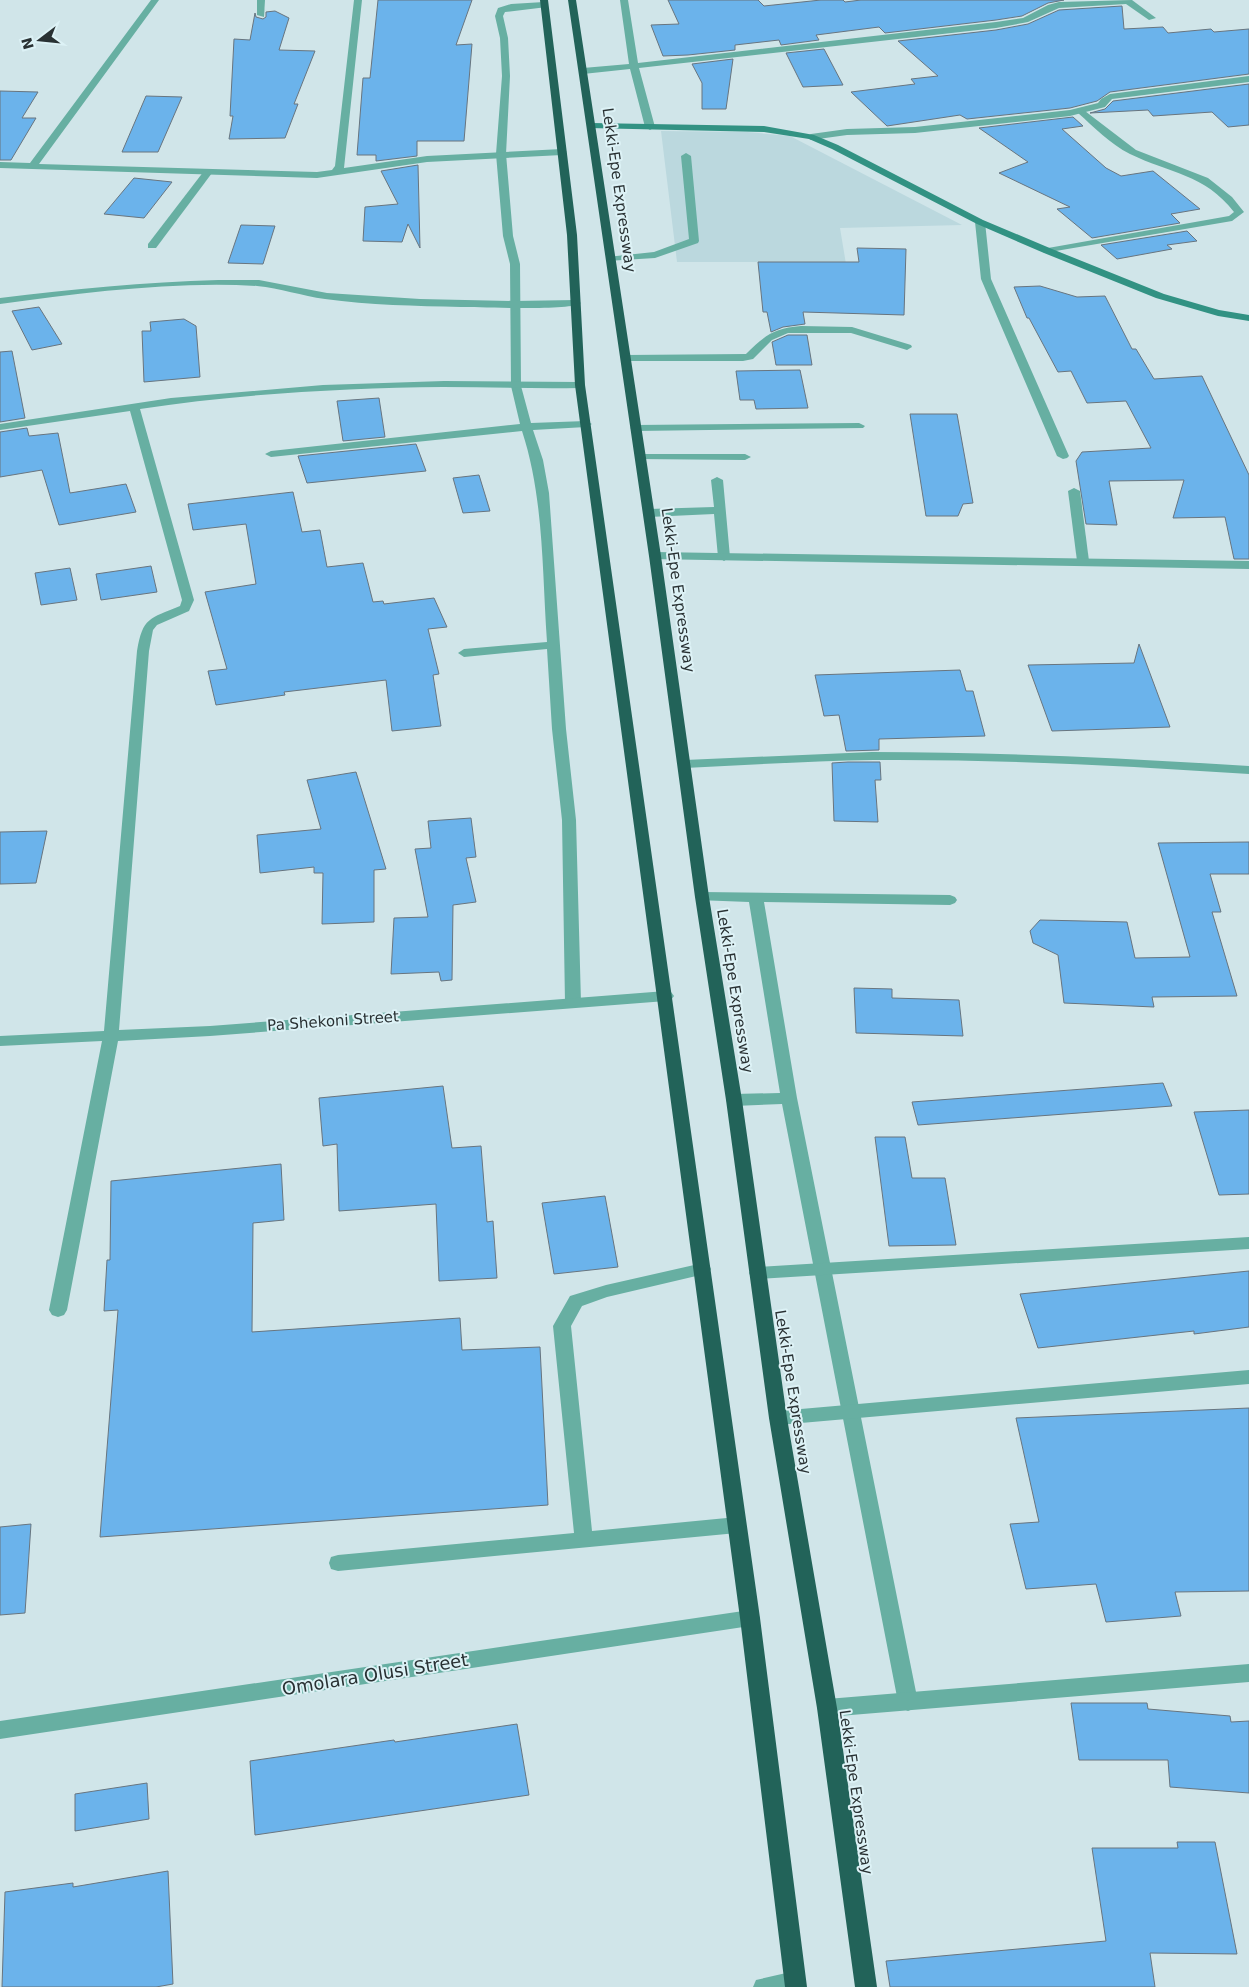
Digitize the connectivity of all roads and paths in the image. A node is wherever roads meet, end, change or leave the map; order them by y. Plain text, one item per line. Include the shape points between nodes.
1 (155, 0) edge
2 (261, 0) edge
3 (358, 0) edge
4 (572, 0) edge
5 (624, 0) edge
6 (544, 3) edge
7 (261, 15) dead end
8 (1152, 18) dead end
9 (634, 66) junction
10 (583, 71) junction
11 (1249, 79) edge
12 (1081, 111) junction
13 (592, 126) junction
14 (650, 127) junction
15 (811, 137) junction
16 (562, 152) junction
17 (501, 154) junction
18 (686, 156) dead end
19 (0, 165) edge
20 (33, 166) junction
21 (336, 171) junction
22 (207, 173) junction
23 (980, 222) junction
24 (152, 246) dead end
25 (1048, 252) junction
26 (611, 259) junction
27 (0, 301) edge
28 (576, 303) junction
29 (514, 306) junction
30 (1249, 318) edge
31 (907, 347) dead end
32 (626, 358) junction
33 (580, 385) junction
34 (516, 386) junction
35 (134, 406) junction
36 (586, 424) junction
37 (859, 426) dead end
38 (0, 427) edge
39 (526, 427) junction
40 (636, 428) junction
41 (271, 454) dead end
42 (1063, 456) dead end
43 (641, 457) junction
44 (745, 458) dead end
45 (717, 480) dead end
46 (1074, 491) dead end
47 (720, 510) junction
48 (649, 513) junction
49 (655, 556) junction
50 (724, 557) junction
51 (1083, 561) junction
52 (1249, 565) edge
53 (553, 645) junction
54 (464, 653) dead end
55 (685, 764) junction
56 (1249, 770) edge
57 (702, 897) junction
58 (756, 899) junction
59 (950, 900) dead end
60 (666, 996) junction
61 (573, 1003) junction
62 (111, 1036) junction
63 (0, 1042) edge
64 (789, 1098) junction
65 (734, 1100) junction
66 (1249, 1243) edge
67 (702, 1269) junction
68 (821, 1269) junction
69 (757, 1273) junction
70 (58, 1310) dead end
71 (1249, 1377) edge
72 (851, 1412) junction
73 (778, 1418) junction
74 (737, 1525) junction
75 (584, 1540) junction
76 (338, 1563) dead end
77 (750, 1618) junction
78 (1249, 1673) edge
79 (908, 1702) junction
80 (827, 1708) junction
81 (0, 1730) edge
82 (796, 1984) edge
83 (764, 1987) edge
84 (866, 1987) edge

1 - 20 street
2 - 7 street
3 - 21 street via 340,167
4 - 10 highway, Lekki-Epe Expressway
5 - 9 street
6 - 16 highway
6 - 17 street via 511,7 501,10 499,16 506,76
8 - 9 street via 1127,0 1059,5 1025,20 996,25
9 - 10 street
9 - 14 street
10 - 13 highway, Lekki-Epe Expressway
11 - 12 street via 1110,97 1102,104
12 - 15 street via 915,130 847,132
12 - 25 street via 1131,151 1220,188 1239,212 1232,218
13 - 14 street
13 - 26 highway, Lekki-Epe Expressway
14 - 15 street via 764,129
15 - 23 street
16 - 17 street
16 - 28 highway
17 - 21 street via 427,159
17 - 29 street via 508,236 515,264
18 - 26 street via 694,241 655,255
19 - 20 street
20 - 22 street
21 - 22 street via 317,175
22 - 24 street
23 - 25 street
23 - 42 street via 986,278
25 - 30 street via 1160,296 1218,313
26 - 32 highway, Lekki-Epe Expressway
27 - 29 street via 92,289 251,282 316,295
28 - 29 street
28 - 33 highway
29 - 34 street
31 - 32 street via 852,330 800,329 786,330 768,338 749,357 743,358
32 - 40 highway, Lekki-Epe Expressway
33 - 34 street
33 - 36 highway
34 - 35 street via 444,384 323,388
34 - 39 street
35 - 38 street
35 - 62 street via 188,600 185,608 153,622 147,630 143,651
36 - 39 street
36 - 60 highway
37 - 40 street
39 - 41 street
39 - 53 street via 544,493
40 - 43 highway, Lekki-Epe Expressway
43 - 44 street
43 - 48 highway, Lekki-Epe Expressway
45 - 47 street
46 - 51 street
47 - 48 street
47 - 50 street
48 - 49 highway, Lekki-Epe Expressway
49 - 50 street
49 - 55 highway, Lekki-Epe Expressway
50 - 51 street
51 - 52 street
53 - 54 street
53 - 61 street via 569,820
55 - 56 street via 929,756
55 - 57 highway, Lekki-Epe Expressway
57 - 58 street
57 - 65 highway, Lekki-Epe Expressway
58 - 59 street
58 - 64 street
60 - 61 street, Pa Shekoni Street
60 - 67 highway
61 - 62 street, Pa Shekoni Street
62 - 63 street, Pa Shekoni Street
62 - 70 street
64 - 65 street
64 - 68 street
65 - 69 highway, Lekki-Epe Expressway
66 - 68 street
67 - 74 highway
67 - 75 street via 576,1301 562,1326
68 - 69 street
68 - 72 street
69 - 73 highway, Lekki-Epe Expressway
71 - 72 street
72 - 73 street
72 - 79 street
73 - 80 highway, Lekki-Epe Expressway
74 - 75 street
74 - 77 highway
75 - 76 street
77 - 81 street, Omolara Olusi Street
77 - 82 highway
78 - 79 street
79 - 80 street
80 - 84 highway, Lekki-Epe Expressway
82 - 83 street

